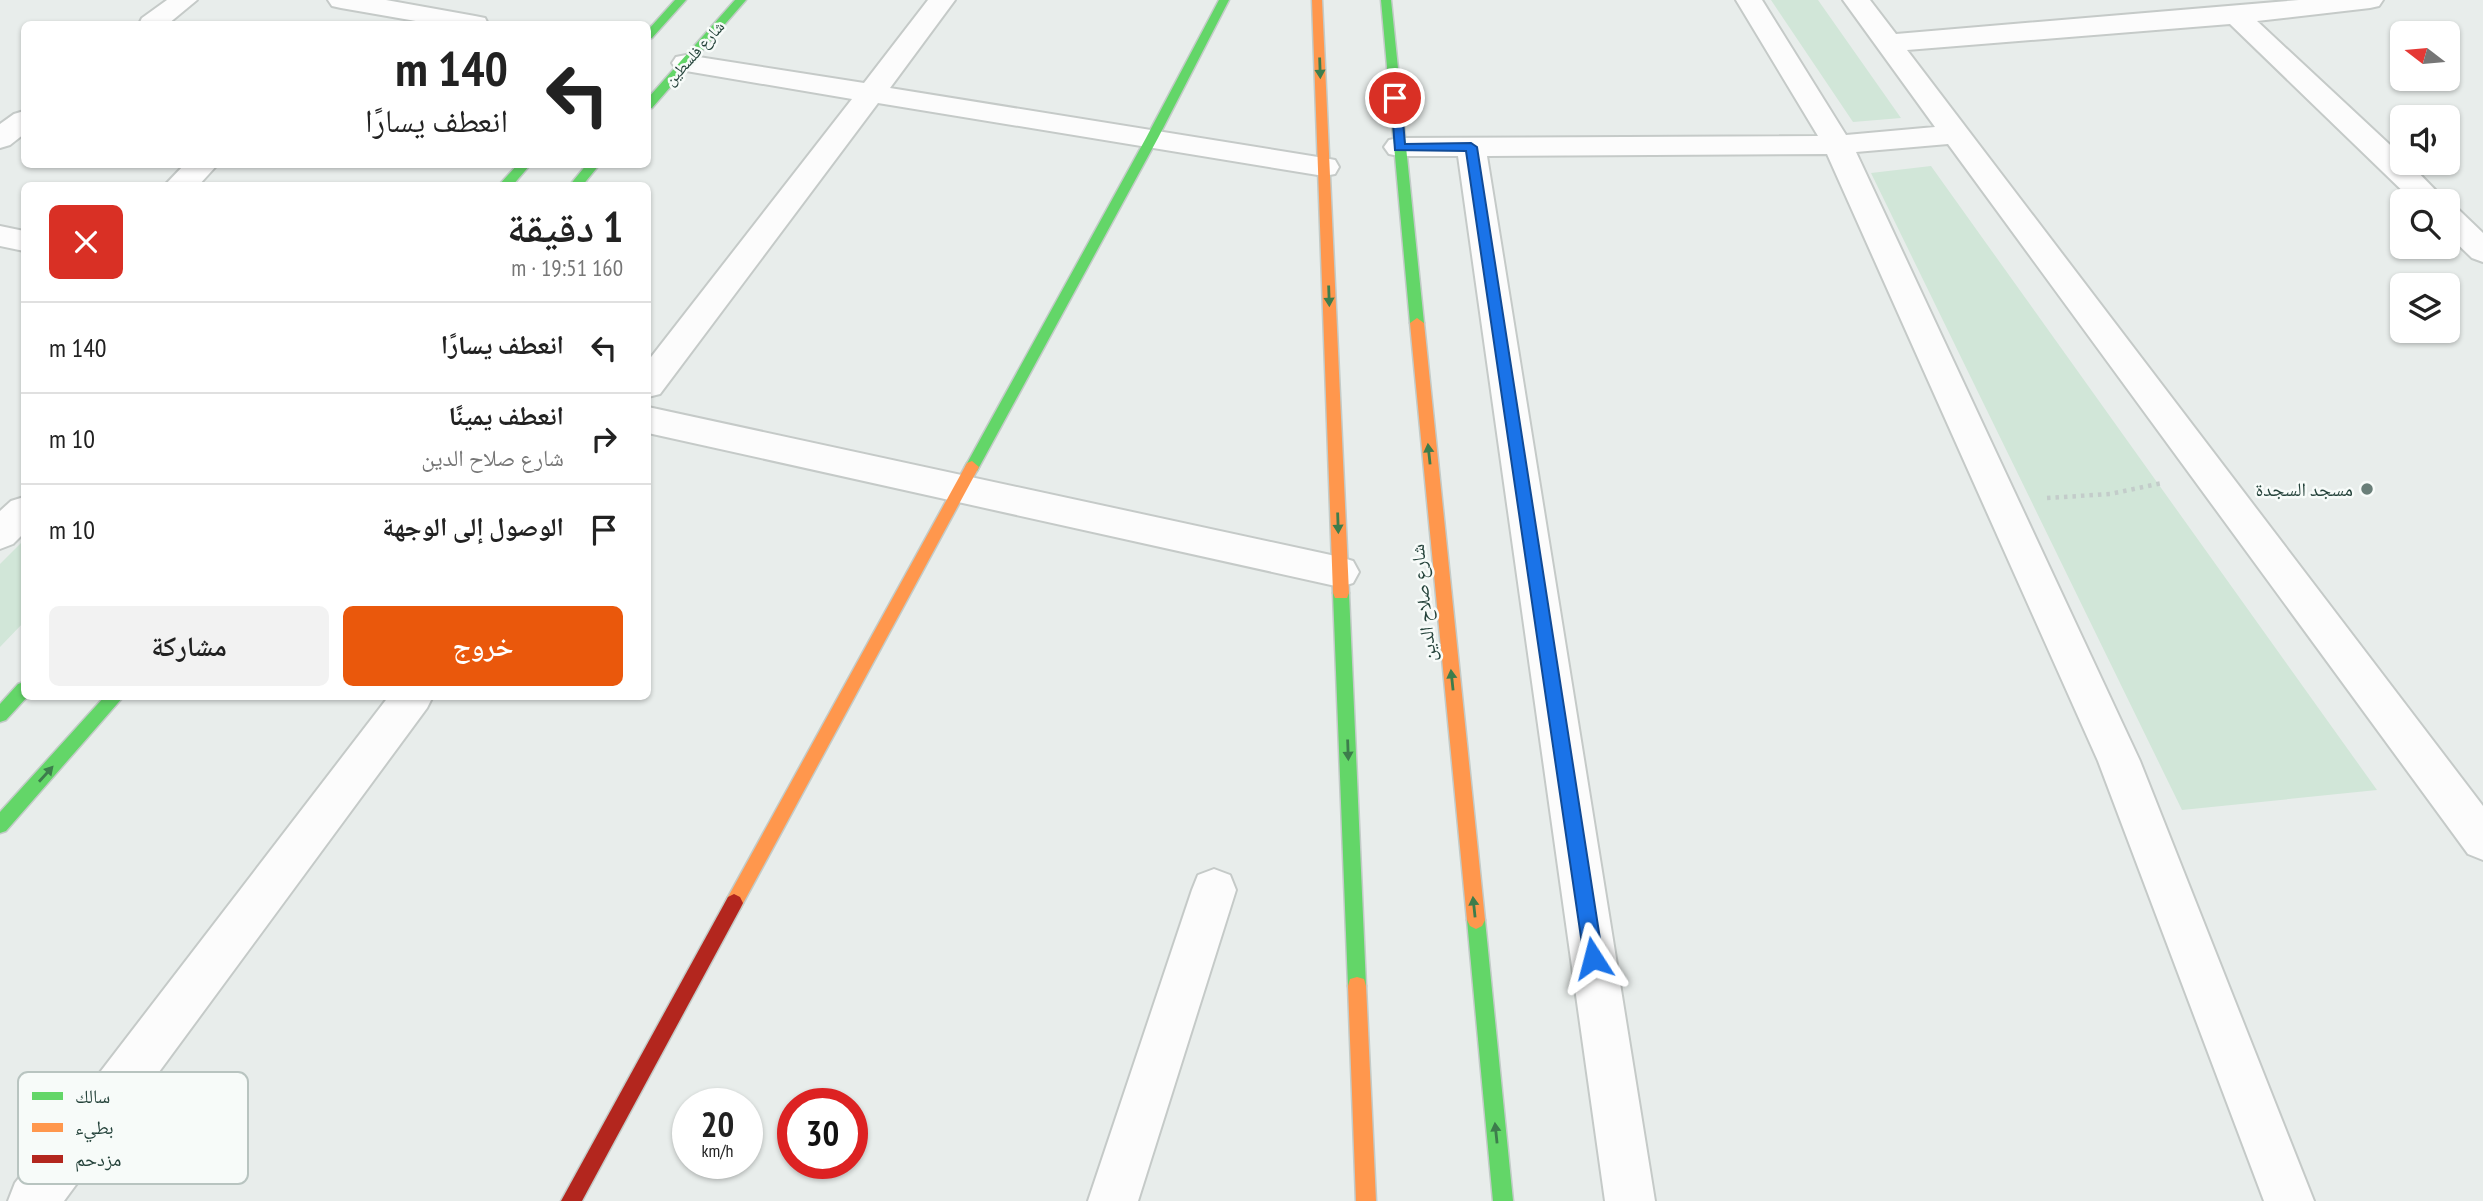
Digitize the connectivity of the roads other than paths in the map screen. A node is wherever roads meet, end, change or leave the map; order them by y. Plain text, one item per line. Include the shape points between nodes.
1 (184, 0) edge
2 (341, 0) edge
3 (681, 0) edge
4 (741, 0) edge
5 (942, 0) edge
6 (1224, 0) edge
7 (1317, 0) edge
8 (1386, 0) edge
9 (1749, 0) edge
10 (1856, 0) edge
11 (2370, 0) edge
12 (381, 11) edge
13 (2236, 15) junction
14 (156, 21) edge
15 (453, 21) edge
16 (651, 33) edge
17 (1888, 43) junction
18 (686, 63) junction
19 (874, 92) junction
20 (651, 103) edge
21 (21, 122) edge
22 (1956, 134) junction
23 (1152, 138) junction
24 (0, 139) edge
25 (1838, 145) junction
26 (1471, 147) junction
27 (1399, 148) junction
28 (1324, 167) junction
29 (199, 168) edge
30 (521, 168) edge
31 (591, 168) edge
32 (183, 182) edge
33 (509, 182) edge
34 (578, 182) edge
35 (2418, 189) edge
36 (2483, 213) edge
37 (2460, 216) edge
38 (2460, 228) edge
39 (0, 236) edge
40 (21, 241) edge
41 (2483, 250) edge
42 (651, 381) edge
43 (651, 421) edge
44 (961, 488) junction
45 (21, 514) edge
46 (0, 534) edge
47 (1340, 572) junction
48 (21, 692) edge
49 (112, 700) edge
50 (410, 700) edge
51 (0, 715) edge
52 (0, 825) edge
53 (2483, 840) edge
54 (1214, 890) dead end
55 (130, 1072) edge
56 (46, 1184) edge
57 (33, 1201) edge
58 (570, 1201) edge
59 (1113, 1201) edge
60 (1366, 1201) edge
61 (1503, 1201) edge
62 (1630, 1201) edge
63 (2289, 1201) edge

1 - 14 street
2 - 12 street
3 - 16 street
4 - 18 street, شارع فلسطين
5 - 19 street
6 - 23 street
7 -> 28 street
8 - 27 street, شارع صلاح الدين
9 - 25 street
10 - 17 street
11 - 13 street
12 - 15 street
13 - 17 street
13 - 35 street
17 - 22 street
18 - 19 street
18 - 20 street, شارع فلسطين
19 - 23 street
19 - 42 street
21 - 24 street
22 - 25 street
22 - 53 street
23 - 28 street
23 - 44 street
25 - 26 street
25 - 63 street via 2119,761
26 - 27 street
26 - 62 street
61 -> 27 street, شارع صلاح الدين
28 -> 47 street
29 - 32 street
30 - 33 street
31 - 34 street
36 - 37 street
38 - 41 street
39 - 40 street
43 - 44 street
44 - 47 street
44 - 58 street
45 - 46 street
47 -> 60 street
48 - 51 street
52 -> 49 street
50 - 55 street
54 - 59 street
56 - 57 street

